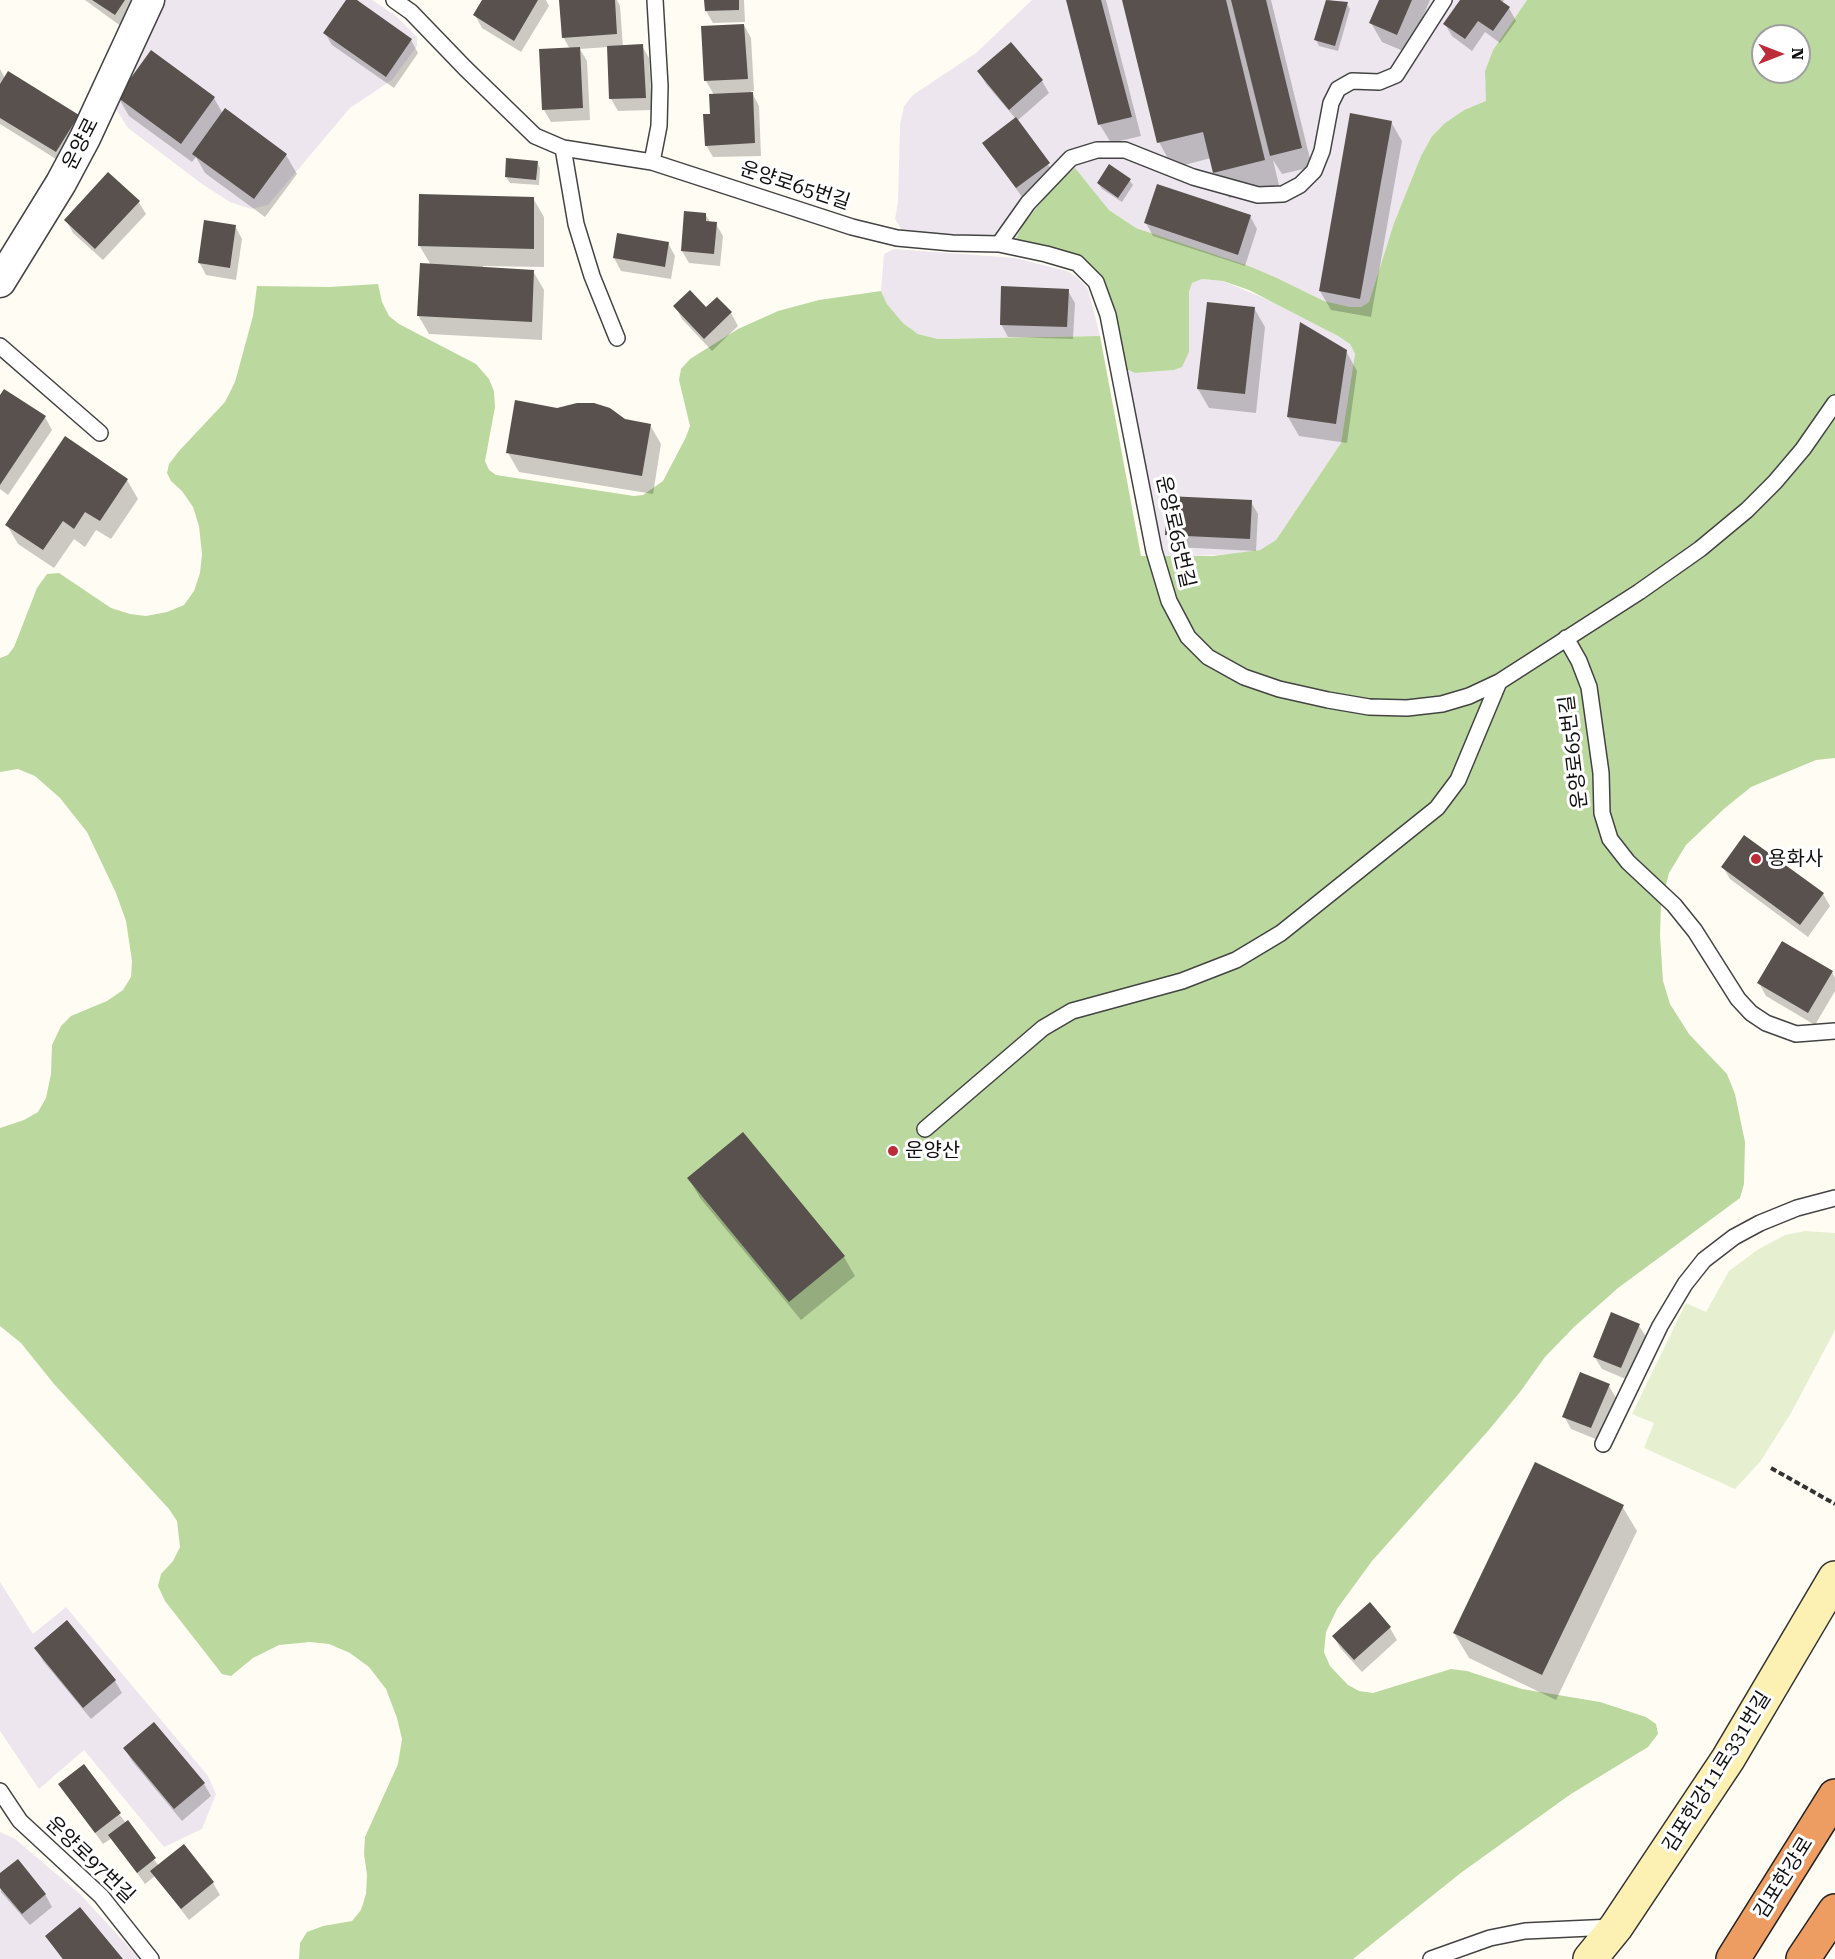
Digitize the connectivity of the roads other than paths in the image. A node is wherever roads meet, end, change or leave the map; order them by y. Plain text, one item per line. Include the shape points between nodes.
1 (148, 0) edge
2 (394, 0) edge
3 (655, 0) edge
4 (1444, 0) edge
5 (563, 148) junction
6 (651, 162) junction
7 (999, 244) junction
8 (0, 282) edge
9 (617, 338) dead end
10 (0, 346) edge
11 (1835, 403) edge
12 (100, 433) dead end
13 (1566, 639) junction
14 (1499, 682) junction
15 (1835, 1031) edge
16 (925, 1130) dead end
17 (1835, 1198) edge
18 (1603, 1444) dead end
19 (1835, 1578) edge
20 (0, 1791) edge
21 (1835, 1796) edge
22 (1835, 1911) edge
23 (1616, 1927) junction
24 (151, 1959) edge
25 (1431, 1959) edge
26 (1590, 1959) edge
27 (1733, 1959) edge
28 (1803, 1959) edge

1 - 8 street, 운양로 via 85,138
2 - 5 lane, 운양로65번길 via 411,12 535,136
3 - 6 lane via 660,86 659,126
4 - 7 lane via 1396,75 1379,82 1352,81 1338,89 1331,103 1322,151 1314,171 1300,185 1283,194 1258,195 1193,177 1125,150 1097,150 1071,158 1028,203
5 - 6 lane, 운양로65번길
5 - 9 lane via 576,224
6 - 7 lane, 운양로65번길 via 897,238
7 - 14 lane, 운양로65번길 via 1077,263 1096,282 1108,315 1154,551 1168,601 1188,637 1208,657 1244,677 1279,689 1369,707 1442,704
10 - 12 lane
11 - 13 lane via 1803,449 1747,510 1674,568
13 - 14 lane, 운양로65번길
13 - 15 lane, 운양로65번길 via 1589,687 1601,773 1602,813 1610,839 1628,862 1674,905 1751,1013 1796,1034
14 - 16 lane via 1458,780 1437,808 1281,933 1236,960 1182,981 1072,1011 1043,1028
17 - 18 lane via 1760,1223 1704,1260 1660,1326
19 - 23 main road, 김포한강11로331번길 via 1728,1759
20 - 24 lane, 운양로97번길 via 20,1821 101,1896
21 - 27 highway, 김포한강로
22 - 28 highway
23 - 25 lane via 1525,1931 1490,1938
23 - 26 main road, 김포한강11로331번길

